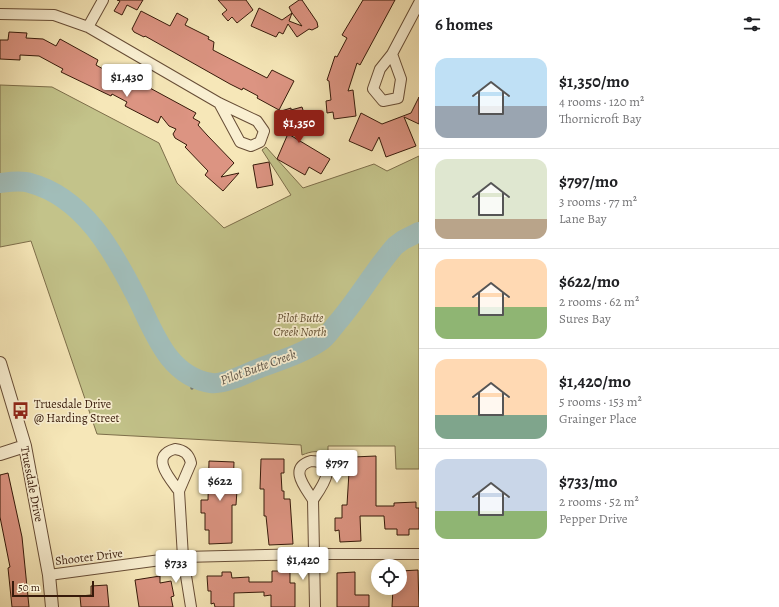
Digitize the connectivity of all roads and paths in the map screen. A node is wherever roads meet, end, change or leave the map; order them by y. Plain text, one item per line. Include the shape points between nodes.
1 (103, 0) edge
2 (419, 3) edge
3 (0, 14) edge
4 (88, 27) junction
5 (392, 54) dead end
6 (219, 103) junction
7 (0, 363) edge
8 (25, 446) junction
9 (0, 454) edge
10 (179, 491) dead end
11 (313, 500) dead end
12 (313, 554) junction
13 (419, 554) edge
14 (183, 557) junction
15 (50, 575) junction
16 (52, 607) edge
17 (191, 607) edge
18 (315, 607) edge

1 - 4 street
2 - 5 street
3 - 4 street via 54,15
4 - 6 street
6 - 6 street via 240,142 251,146 260,142 264,131 257,121
7 - 8 street, Truesdale Drive
8 - 9 street
8 - 15 street, Truesdale Drive
10 - 14 street
11 - 12 street
12 - 13 street, Shooter Drive
12 - 14 street, Shooter Drive
12 - 18 street
14 - 15 street, Shooter Drive
14 - 17 street
15 - 16 street, Truesdale Drive

